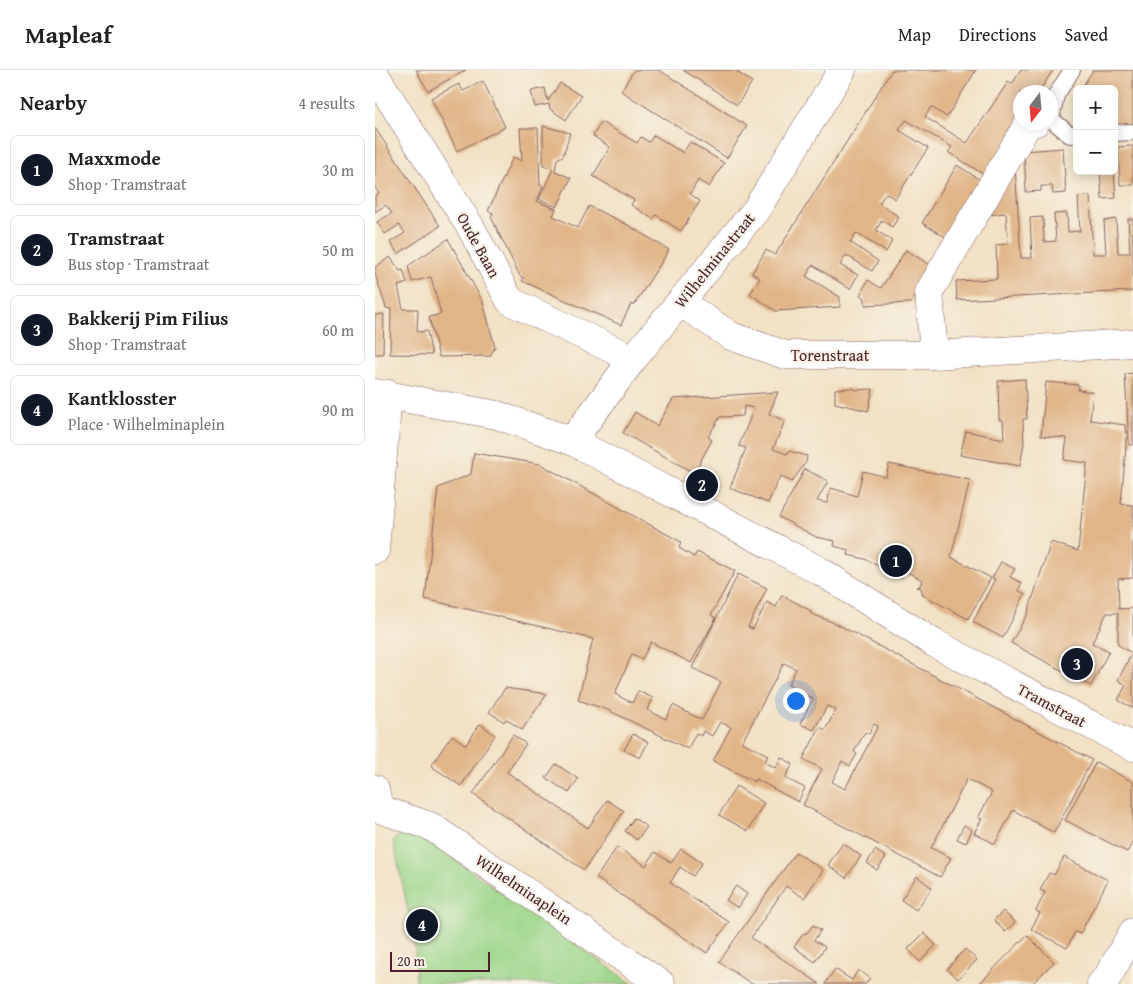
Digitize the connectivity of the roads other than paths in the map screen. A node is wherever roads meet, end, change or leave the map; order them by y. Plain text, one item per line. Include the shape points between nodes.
1 (843, 70) edge
2 (1072, 70) edge
3 (375, 75) edge
4 (1058, 92) edge
5 (1058, 125) edge
6 (1024, 130) edge
7 (1133, 132) edge
8 (1118, 133) edge
9 (1073, 135) edge
10 (680, 302) junction
11 (1133, 343) edge
12 (934, 355) junction
13 (633, 358) junction
14 (381, 393) edge
15 (572, 441) junction
16 (375, 550) edge
17 (1133, 747) edge
18 (376, 805) edge
19 (1133, 932) edge
20 (661, 984) edge
21 (1101, 984) edge

1 - 10 street, Wilhelminastraat via 755,210
2 - 4 lane
3 - 13 street, Oude Baan via 471,228 510,302
5 - 9 lane
6 - 12 street via 929,292
7 - 8 lane
10 - 12 street, Torenstraat via 731,336 785,355
10 - 13 street, Wilhelminastraat
11 - 12 street, Torenstraat
13 - 15 street, Wilhelminastraat
14 - 15 street, Tramstraat via 497,416
14 - 16 street
15 - 17 street, Tramstraat via 820,571 934,643
18 - 20 street, Wilhelminaplein via 430,826
19 - 21 street

